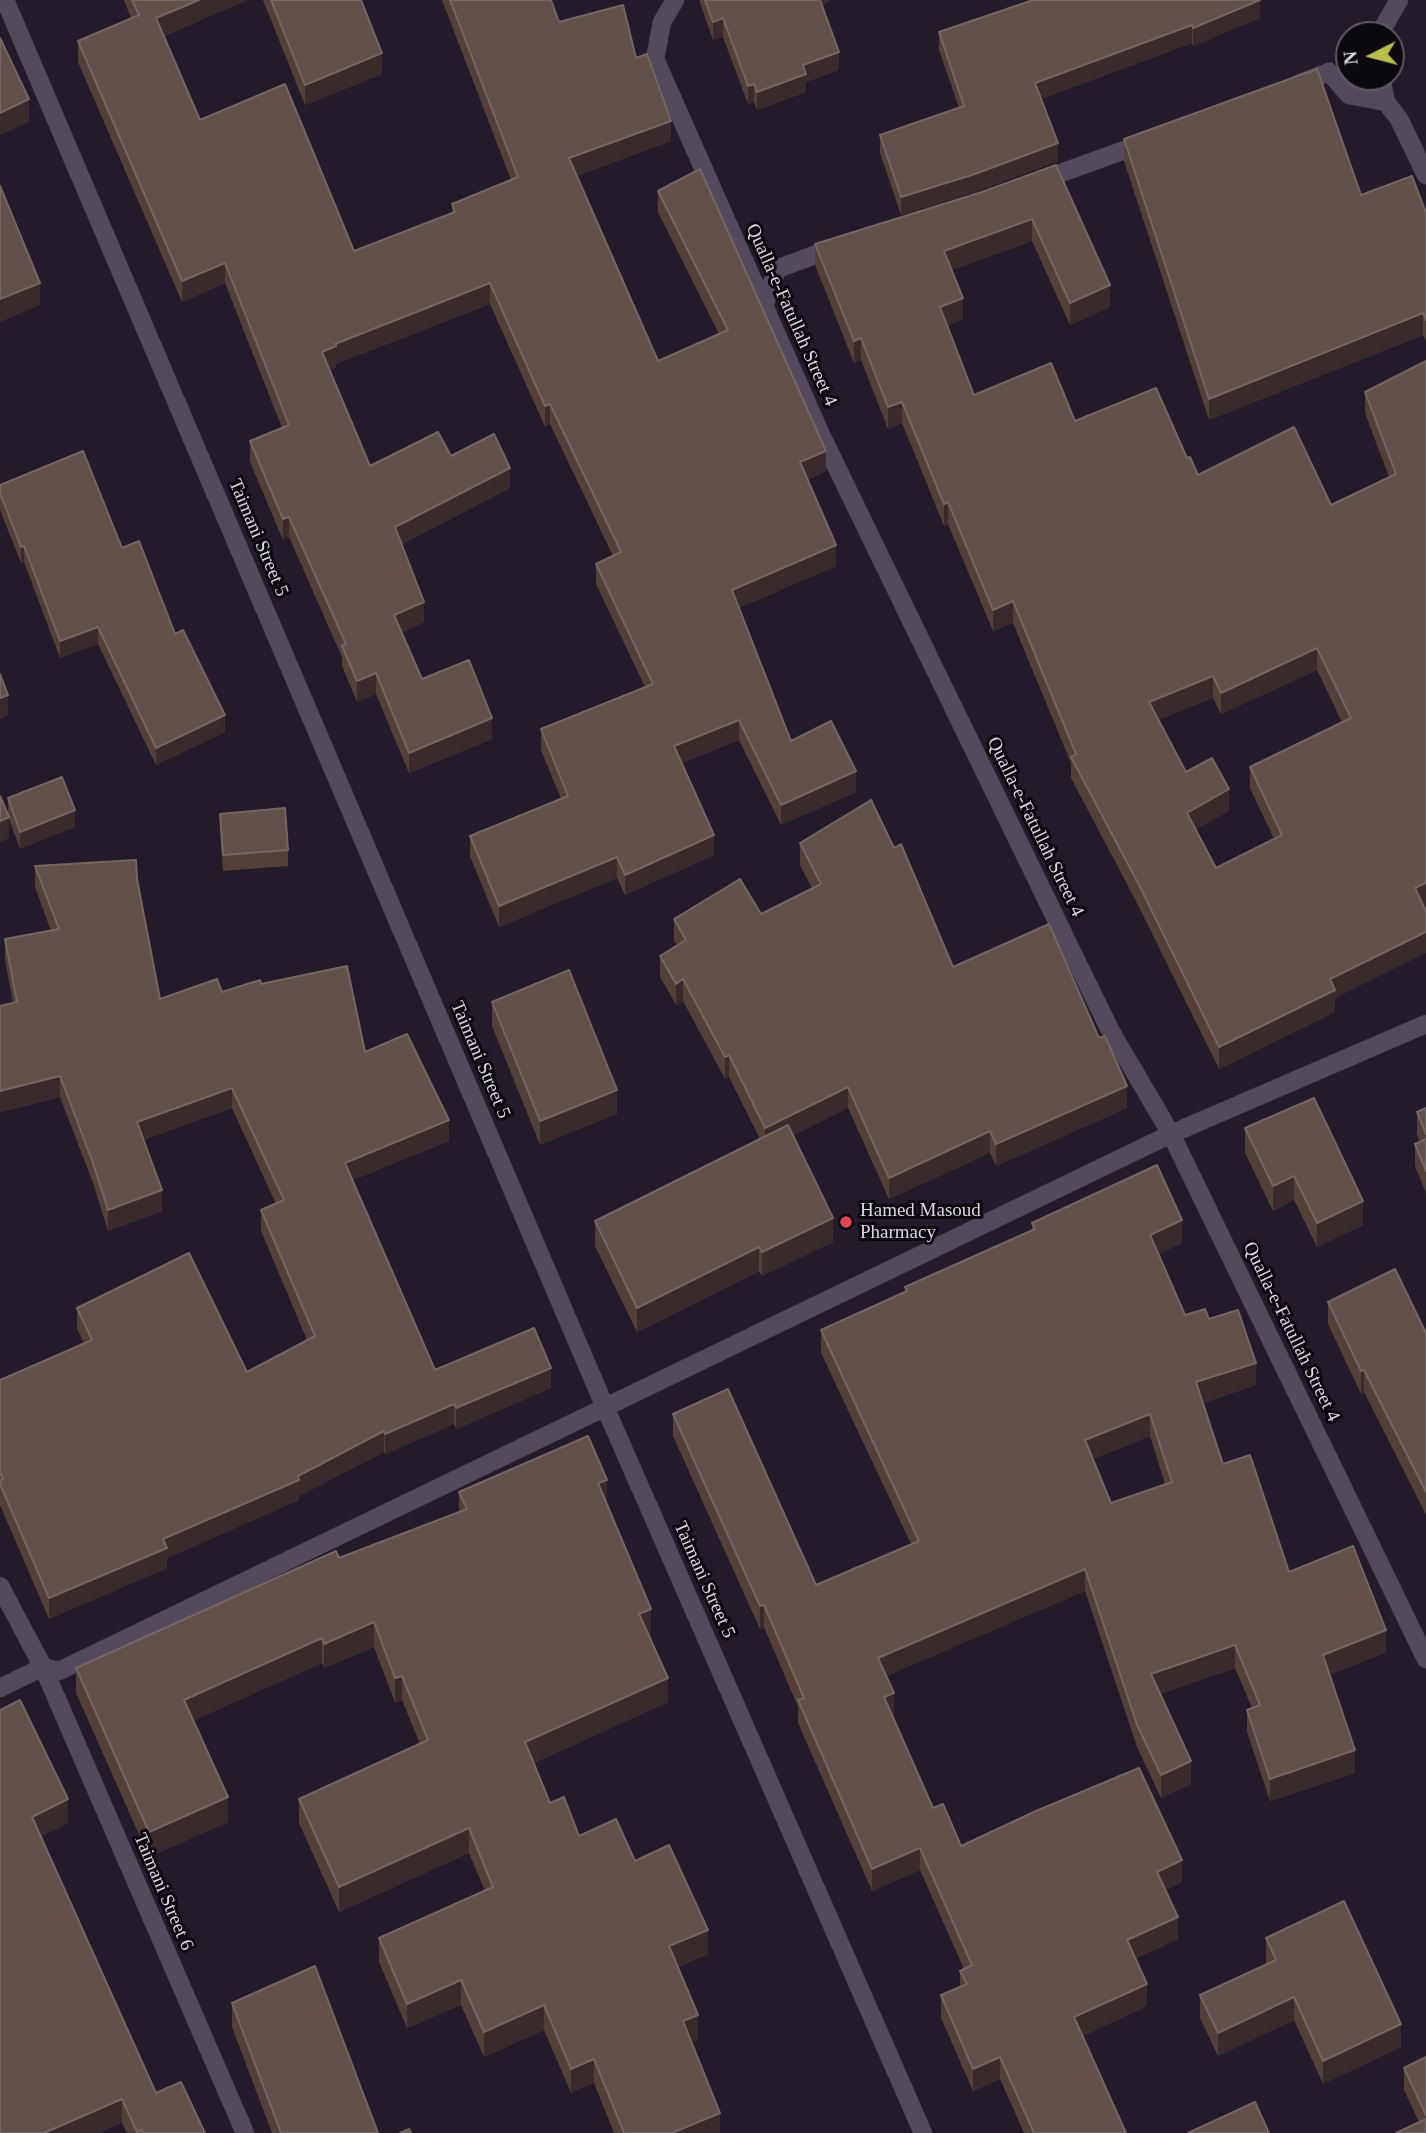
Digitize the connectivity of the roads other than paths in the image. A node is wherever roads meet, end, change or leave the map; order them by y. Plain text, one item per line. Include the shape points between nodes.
1 (5, 0) edge
2 (675, 0) edge
3 (1399, 0) edge
4 (1387, 21) edge
5 (1384, 91) edge
6 (1278, 92) edge
7 (1386, 102) junction
8 (1163, 136) edge
9 (1426, 175) edge
10 (1018, 189) edge
11 (851, 242) edge
12 (764, 306) junction
13 (1426, 1024) edge
14 (1171, 1134) junction
15 (606, 1407) junction
16 (0, 1587) edge
17 (1426, 1659) edge
18 (43, 1667) junction
19 (0, 1688) edge
20 (245, 2133) edge
21 (923, 2133) edge

1 - 15 street, Taimani Street 5
2 - 12 street, Qualla-e-Fatullah Street 4 via 662,22 655,59
3 - 4 street
5 - 7 street
6 - 7 street via 1329,72 1349,95
7 - 9 street
8 - 10 street
11 - 12 street via 777,270
12 - 14 street, Qualla-e-Fatullah Street 4 via 822,437 1104,1018
13 - 14 street
14 - 15 street
14 - 17 street, Qualla-e-Fatullah Street 4
15 - 18 street via 59,1671
15 - 21 street, Taimani Street 5
16 - 18 street, Taimani Street 6
18 - 19 street
18 - 20 street, Taimani Street 6

